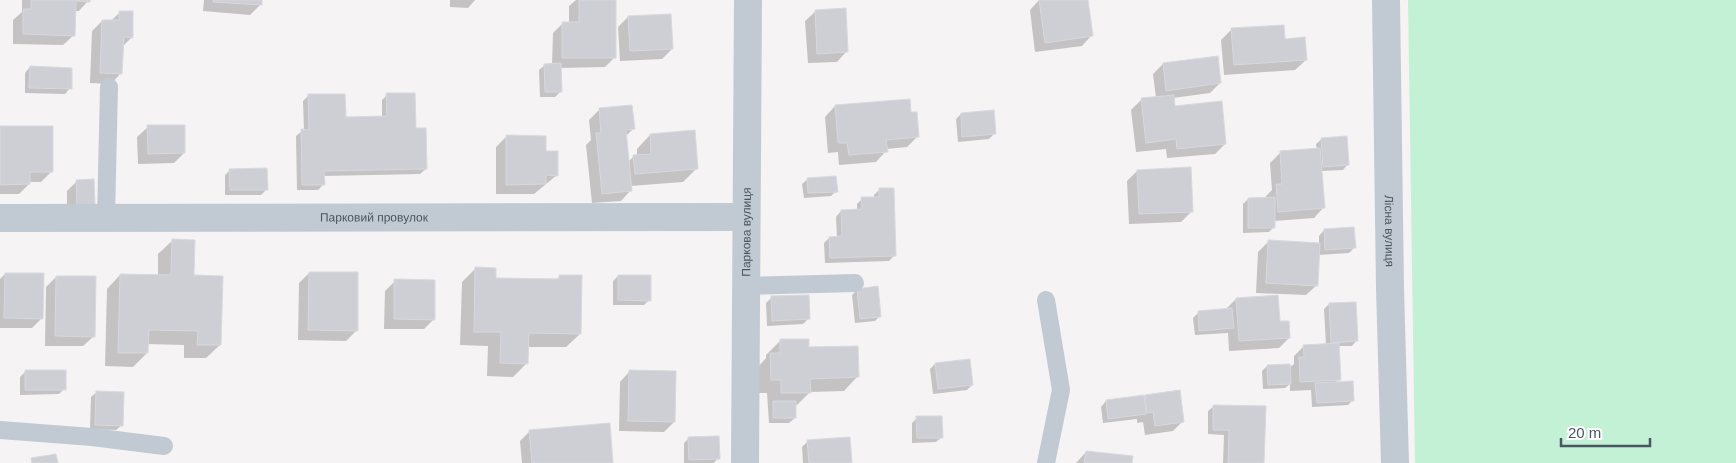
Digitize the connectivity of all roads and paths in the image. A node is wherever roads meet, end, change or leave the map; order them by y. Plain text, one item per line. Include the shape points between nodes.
1 (748, 0) edge
2 (1386, 0) edge
3 (110, 87) dead end
4 (746, 217) junction
5 (0, 218) edge
6 (106, 218) junction
7 (855, 282) dead end
8 (746, 286) junction
9 (1046, 300) dead end
10 (0, 430) edge
11 (164, 446) dead end
12 (745, 463) edge
13 (1046, 463) edge
14 (1395, 463) edge

1 - 4 street, Паркова вулиця
2 - 14 street, Лісна вулиця
3 - 6 lane
4 - 6 street, Парковий провулок
4 - 8 street, Паркова вулиця
5 - 6 street, Парковий провулок
7 - 8 lane
8 - 12 street, Паркова вулиця
9 - 13 lane via 1061,390
10 - 11 lane

